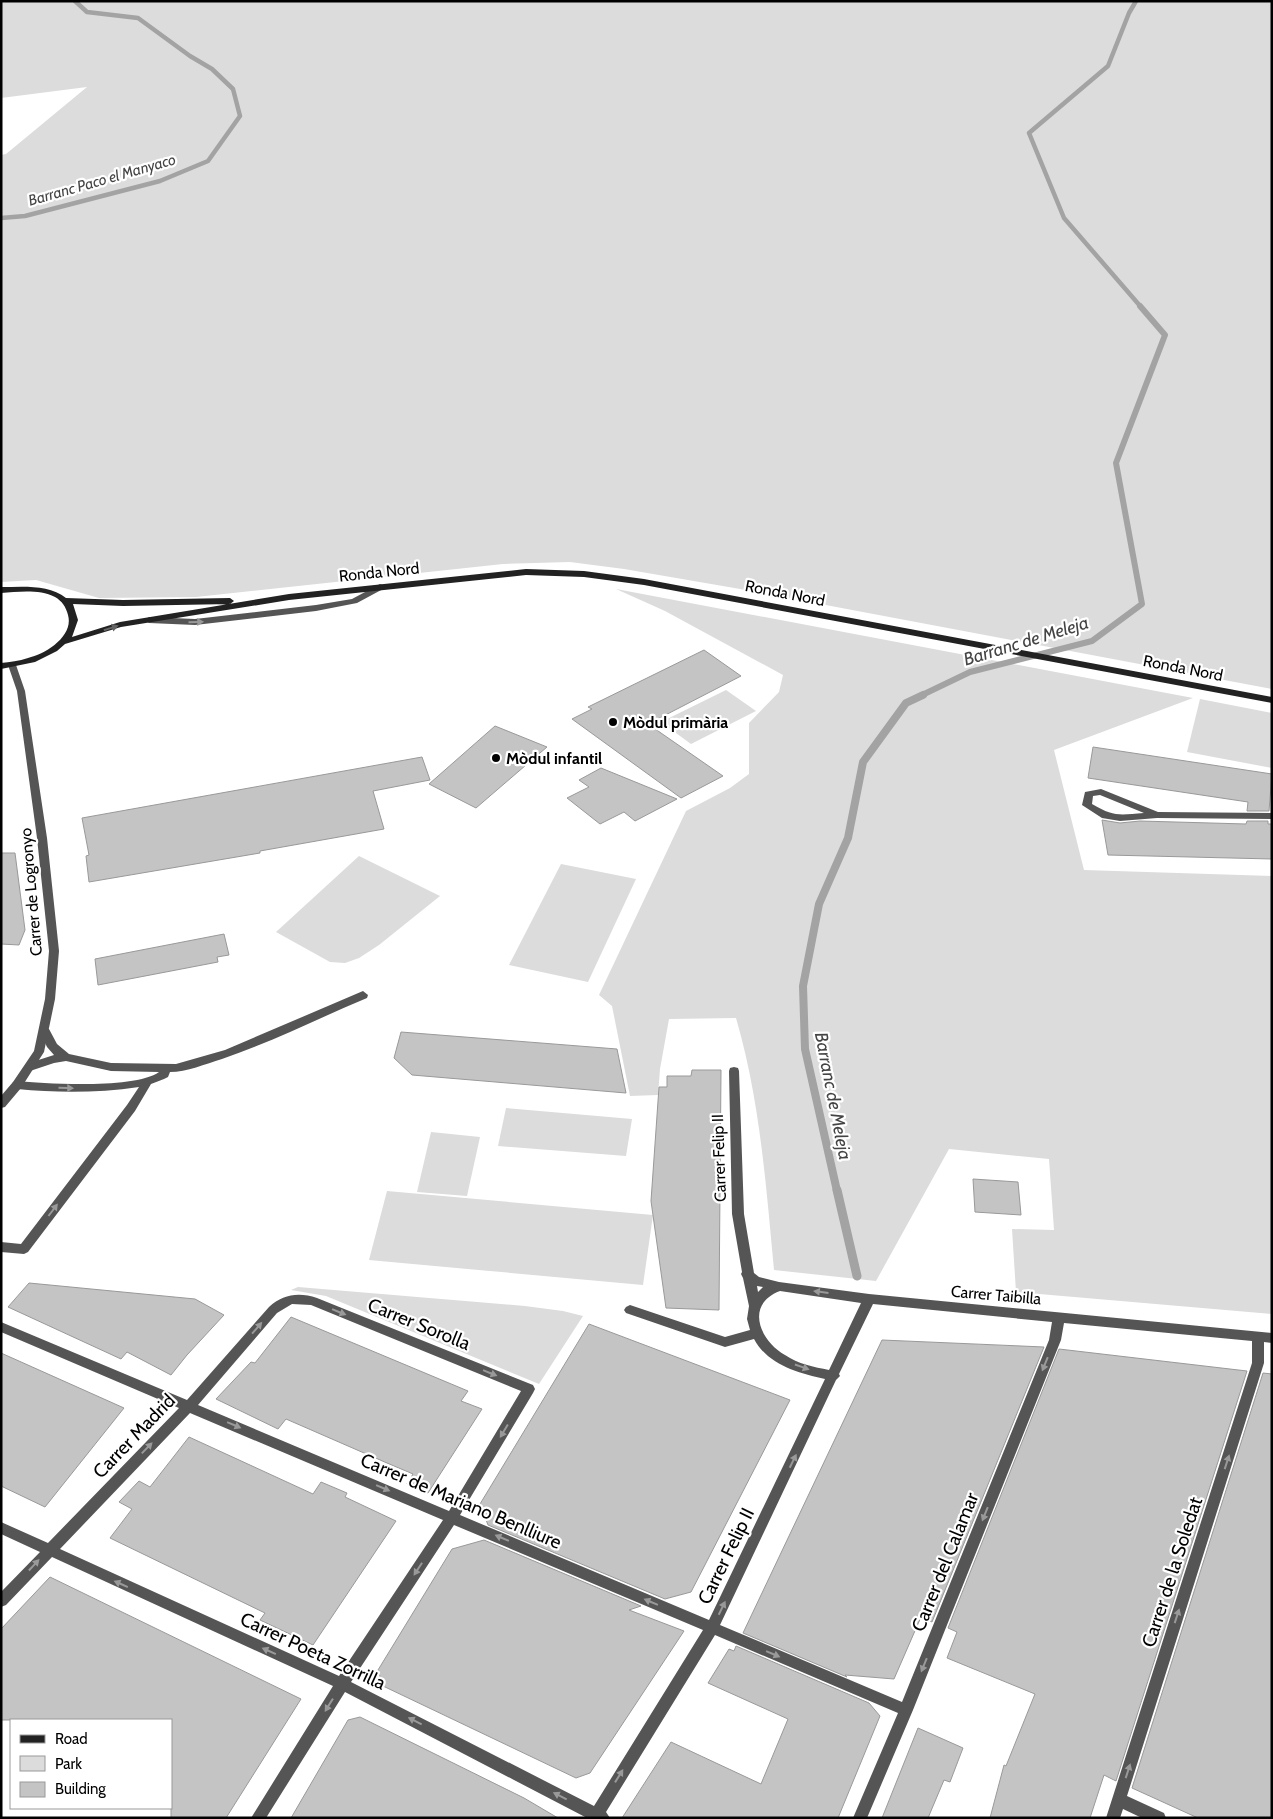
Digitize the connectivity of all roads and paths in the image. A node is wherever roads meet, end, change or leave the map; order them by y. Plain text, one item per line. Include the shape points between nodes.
1 (380, 587) junction
2 (1, 590) edge
3 (288, 598) junction
4 (66, 601) junction
5 (148, 620) junction
6 (64, 642) junction
7 (12, 665) junction
8 (1, 666) edge
9 (1272, 700) edge
10 (1157, 815) junction
11 (1272, 816) edge
12 (363, 995) dead end
13 (45, 1032) junction
14 (66, 1057) junction
15 (30, 1067) junction
16 (165, 1070) junction
17 (734, 1071) dead end
18 (148, 1082) junction
19 (17, 1085) junction
20 (1, 1104) edge
21 (1, 1247) edge
22 (747, 1274) junction
23 (780, 1286) junction
24 (293, 1299) joint
25 (869, 1299) junction
26 (754, 1304) junction
27 (630, 1310) dead end
28 (1059, 1317) junction
29 (1, 1327) edge
30 (758, 1333) junction
31 (1265, 1337) edge
32 (834, 1376) junction
33 (189, 1406) junction
34 (452, 1517) junction
35 (1, 1528) edge
36 (48, 1551) junction
37 (1, 1601) edge
38 (712, 1628) junction
39 (342, 1684) junction
40 (906, 1710) junction
41 (1119, 1800) junction
42 (598, 1816) edge
43 (258, 1818) edge
44 (860, 1818) edge
45 (1113, 1818) edge
46 (1159, 1818) edge

1 - 3 main road, Ronda Nord
5 -> 1 street via 195,622 316,608 354,601
1 - 9 main road, Ronda Nord via 526,572 584,574 644,582
2 - 4 main road via 35,589
3 - 4 main road, Ronda Nord via 201,602
3 - 5 main road, Ronda Nord
4 - 6 main road via 74,610 76,620 73,632
6 -> 5 main road, Ronda Nord
6 - 7 main road via 32,660
7 - 8 main road
7 - 13 street, Carrer de Logronyo via 21,692 41,829 54,951
10 - 10 street via 1105,816 1087,805 1088,794 1101,792
10 - 11 street
12 - 16 street via 242,1048 200,1063
13 - 14 street via 50,1045
13 - 15 street, Carrer de Logronyo
14 - 15 street
14 - 16 street via 111,1067
15 - 19 street, Carrer de Logronyo
16 - 18 street via 161,1077
17 - 22 street, Carrer Felip II via 738,1214
19 -> 18 street via 95,1089
21 -> 18 street via 24,1249
19 - 20 street, Carrer de Logronyo
22 - 23 street via 756,1281
22 - 26 street, Carrer Felip II
25 -> 23 street, Carrer Taibilla
23 - 26 street via 764,1292
33 -> 24 street, Carrer Madrid via 273,1310 284,1301
24 -> 34 street, Carrer Sorolla via 313,1301 529,1389
25 - 28 street, Carrer Taibilla
25 - 32 street, Carrer Felip II
26 - 30 street via 753,1317
27 - 30 street via 725,1342
28 - 31 street, Carrer Taibilla
28 -> 40 street, Carrer del Calamar via 1055,1340
29 - 33 street, Carrer de Mariano Benlliure
30 -> 32 street via 769,1351 780,1359
41 -> 31 street, Carrer de la Soledat
38 -> 32 street, Carrer Felip II
33 -> 34 street, Carrer de Mariano Benlliure
36 -> 33 street, Carrer Madrid
38 -> 34 street, Carrer de Mariano Benlliure
34 -> 39 street
35 - 36 street, Carrer Poeta Zorrilla
37 -> 36 street, Carrer Madrid
39 -> 36 street, Carrer Poeta Zorrilla
38 -> 40 street, Carrer de Mariano Benlliure
42 -> 38 street, Carrer Felip II
42 -> 39 street, Carrer Poeta Zorrilla
39 -> 43 street
40 - 44 street, Carrer del Calamar
41 - 45 street, Carrer de la Soledat
41 - 46 street

